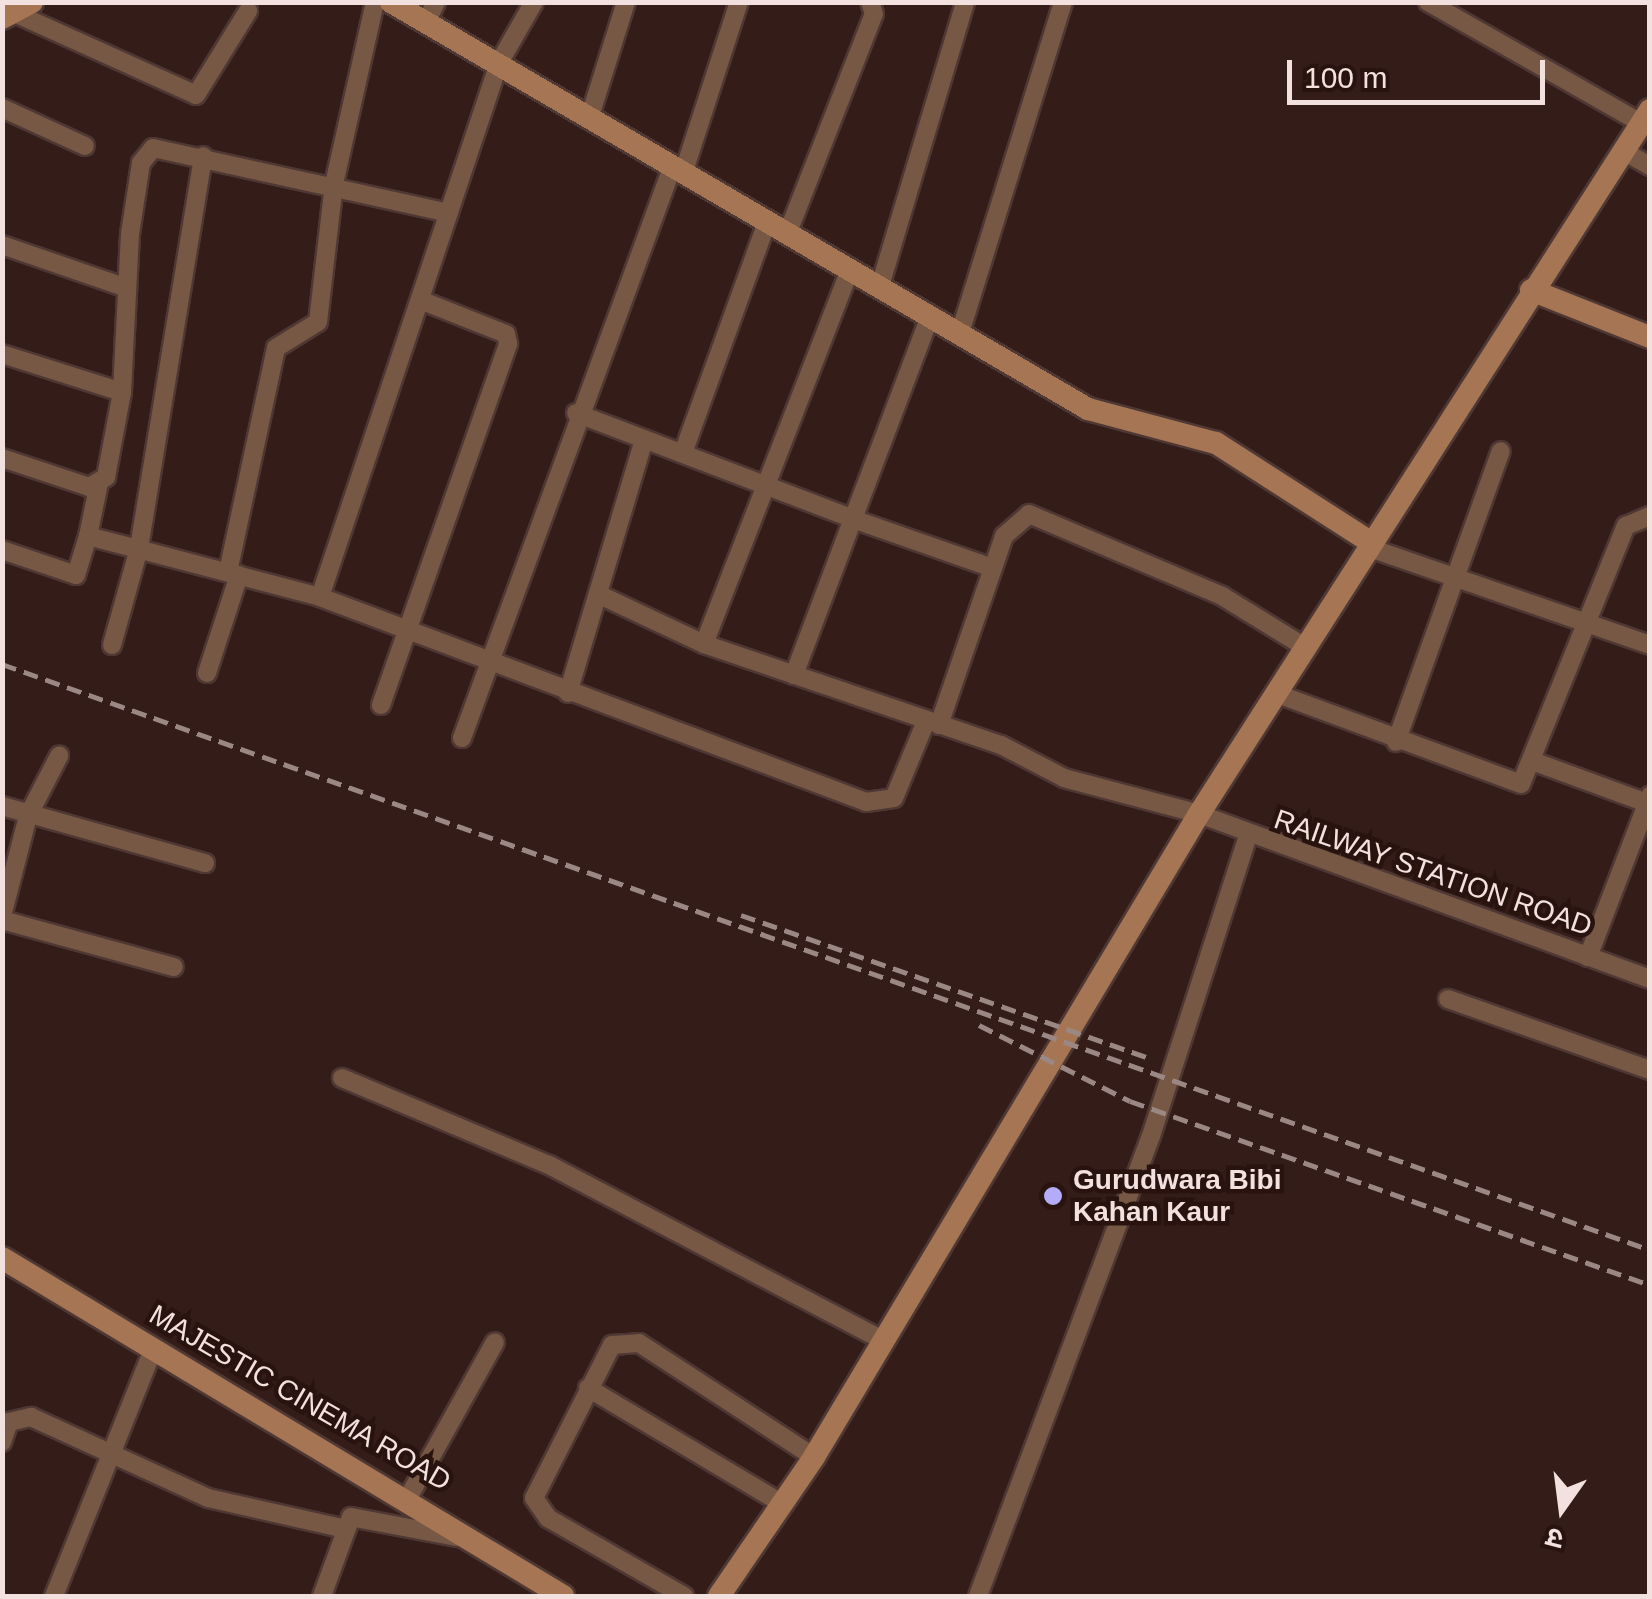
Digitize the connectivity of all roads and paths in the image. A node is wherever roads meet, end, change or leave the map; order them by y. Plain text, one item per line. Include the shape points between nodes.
1 (375, 2) edge
2 (391, 2) edge
3 (534, 2) edge
4 (626, 2) edge
5 (739, 2) edge
6 (870, 2) edge
7 (965, 2) edge
8 (1063, 2) edge
9 (1428, 2) edge
10 (13, 10) edge
11 (248, 12) dead end
12 (431, 12) edge
13 (499, 63) junction
14 (2, 108) edge
15 (590, 116) junction
16 (1647, 121) edge
17 (85, 146) dead end
18 (203, 156) junction
19 (1634, 157) edge
20 (678, 168) junction
21 (334, 184) junction
22 (449, 213) junction
23 (778, 226) junction
24 (2, 245) edge
25 (850, 269) junction
26 (880, 286) junction
27 (127, 288) junction
28 (1537, 293) junction
29 (420, 300) junction
30 (930, 316) junction
31 (960, 334) junction
32 (1650, 337) edge
33 (2, 354) edge
34 (122, 392) junction
35 (576, 413) junction
36 (644, 439) junction
37 (1501, 451) dead end
38 (682, 453) junction
39 (2, 458) edge
40 (99, 483) junction
41 (764, 484) junction
42 (1650, 516) edge
43 (853, 519) junction
44 (88, 536) junction
45 (1372, 547) junction
46 (139, 548) junction
47 (2, 550) edge
48 (994, 568) junction
49 (233, 574) junction
50 (1452, 579) junction
51 (602, 596) junction
52 (320, 598) junction
53 (1588, 623) junction
54 (404, 628) junction
55 (704, 644) junction
56 (1650, 644) edge
57 (112, 645) dead end
58 (1306, 646) junction
59 (488, 661) junction
60 (207, 673) dead end
61 (794, 675) junction
62 (568, 692) junction
63 (1281, 695) junction
64 (382, 705) dead end
65 (932, 723) junction
66 (462, 738) dead end
67 (1396, 742) junction
68 (59, 756) dead end
69 (1535, 762) junction
70 (1649, 801) edge
71 (2, 806) edge
72 (28, 816) junction
73 (1205, 816) junction
74 (1248, 836) junction
75 (205, 863) dead end
76 (2, 918) edge
77 (1588, 957) junction
78 (174, 968) dead end
79 (1650, 979) edge
80 (1448, 999) dead end
81 (1650, 1070) edge
82 (342, 1078) dead end
83 (2, 1258) edge
84 (880, 1339) junction
85 (495, 1342) dead end
86 (154, 1347) junction
87 (588, 1388) junction
88 (2, 1442) edge
89 (112, 1452) junction
90 (814, 1456) junction
91 (408, 1496) junction
92 (781, 1503) junction
93 (341, 1528) junction
94 (482, 1543) junction
95 (54, 1596) edge
96 (322, 1596) edge
97 (564, 1596) edge
98 (684, 1596) edge
99 (719, 1596) edge
100 (736, 1596) edge
101 (978, 1596) edge

1 - 21 street
2 - 12 street
3 - 13 street
4 - 15 street
5 - 20 street
6 - 23 street via 874,14
7 - 26 street
8 - 31 street
9 - 16 street
10 - 11 street via 196,95
12 - 13 street
13 - 15 street
13 - 22 street
14 - 17 street
15 - 20 street
16 - 19 street
18 - 21 street
18 - 27 street via 146,153
18 - 46 street
19 - 28 street
20 - 23 street
20 - 35 street
21 - 22 street
21 - 49 street via 318,322 276,348
22 - 29 street
23 - 25 street
23 - 38 street
24 - 27 street
25 - 26 street
25 - 41 street
26 - 30 street
27 - 34 street
28 - 32 street
28 - 45 street
29 - 52 street
29 - 54 street via 508,339
30 - 31 street
30 - 43 street
31 - 45 street via 1111,420 1216,442
33 - 34 street
34 - 40 street
35 - 36 street
35 - 59 street
36 - 38 street
36 - 51 street
37 - 50 street
38 - 41 street
39 - 40 street
40 - 44 street
41 - 43 street
41 - 55 street
42 - 53 street via 1626,526
43 - 48 street
43 - 61 street
44 - 46 street
44 - 47 street via 76,574
45 - 50 street
45 - 58 street
45 - 63 street
46 - 49 street
46 - 57 street
48 - 58 street via 1011,522 1044,516 1222,596
48 - 65 street
49 - 52 street
49 - 60 street
50 - 53 street
50 - 67 street
51 - 55 street, RAILWAY STATION ROAD
51 - 62 street
52 - 54 street
53 - 56 street
53 - 69 street
54 - 59 street
54 - 64 street
55 - 61 street, RAILWAY STATION ROAD
58 - 63 street
59 - 62 street
59 - 66 street
61 - 65 street, RAILWAY STATION ROAD
62 - 65 street via 878,804 894,798
63 - 67 street
63 - 73 street
65 - 73 street, RAILWAY STATION ROAD via 1082,785
67 - 69 street via 1512,785
68 - 72 street
69 - 70 street
70 - 77 street
71 - 72 street
72 - 75 street
72 - 76 street
73 - 74 street, RAILWAY STATION ROAD
73 - 84 street
73 - 100 street
74 - 77 street, RAILWAY STATION ROAD
74 - 101 street via 1152,1136
76 - 78 street
77 - 79 street, RAILWAY STATION ROAD
80 - 81 street
82 - 84 street via 549,1165
83 - 86 street, MAJESTIC CINEMA ROAD
84 - 90 street
85 - 91 street
86 - 89 street
86 - 91 street, MAJESTIC CINEMA ROAD
87 - 90 street via 612,1344 640,1343
87 - 92 street
87 - 98 street via 536,1486 537,1509
88 - 89 street via 22,1415
89 - 93 street via 208,1498
89 - 95 street
90 - 92 street
91 - 94 street, MAJESTIC CINEMA ROAD
92 - 99 street
93 - 94 street via 359,1516
93 - 96 street
94 - 97 street, MAJESTIC CINEMA ROAD

